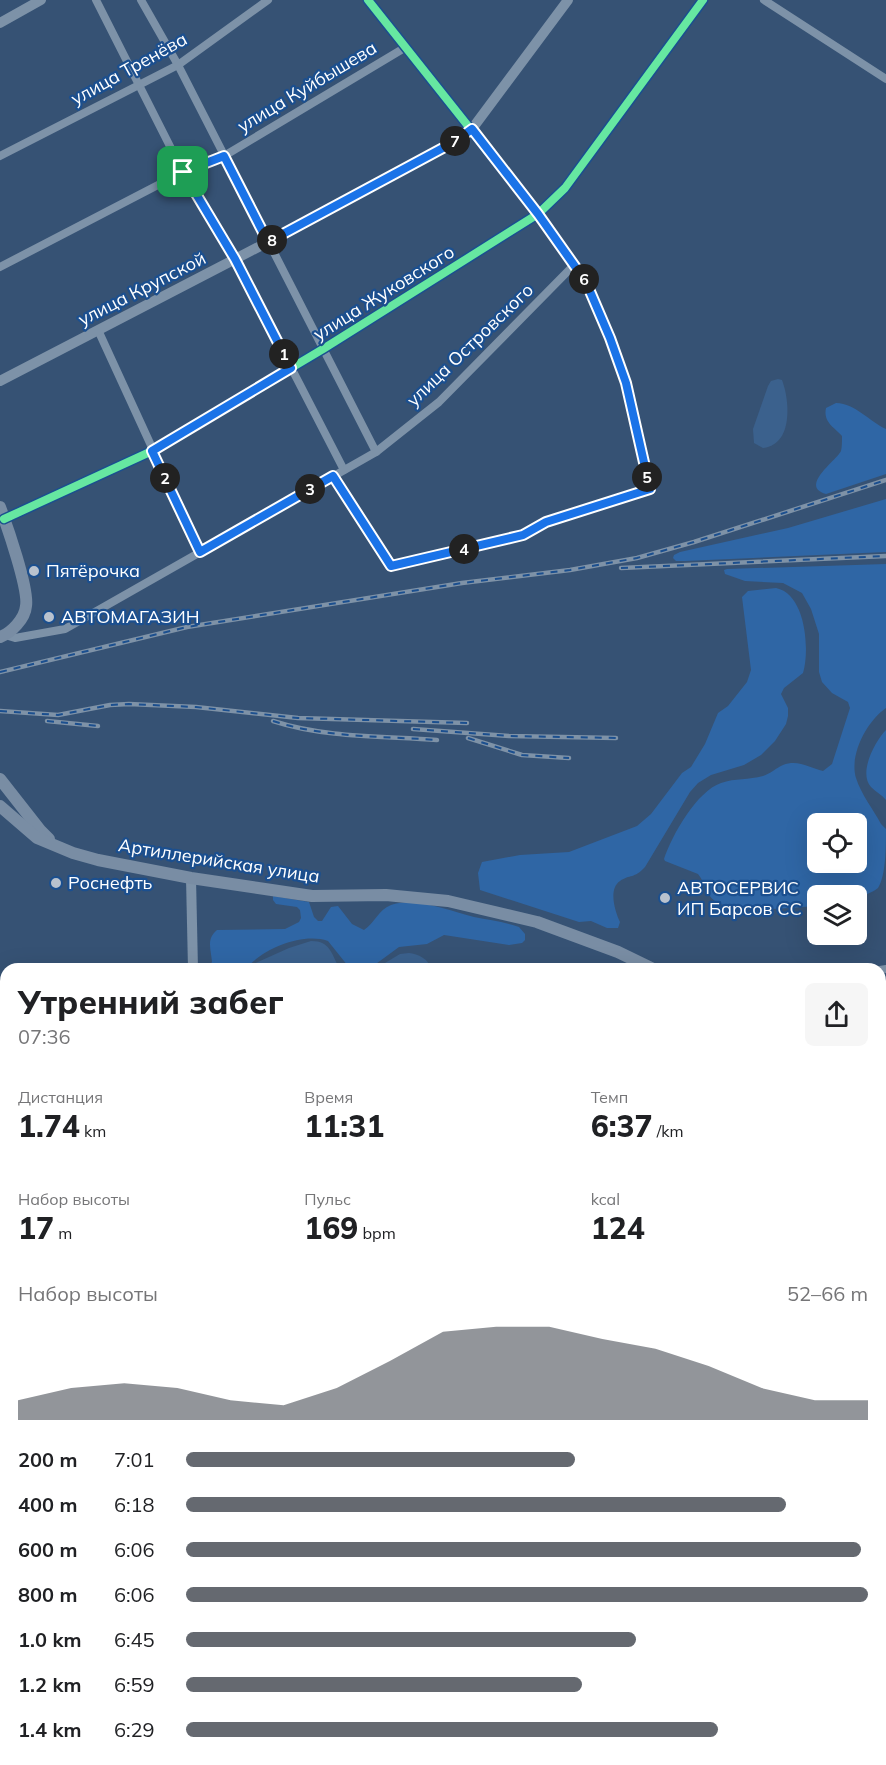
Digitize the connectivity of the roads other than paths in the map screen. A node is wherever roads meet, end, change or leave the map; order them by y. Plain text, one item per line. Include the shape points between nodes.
1 (40, 0) edge
2 (96, 0) edge
3 (141, 0) edge
4 (268, 0) edge
5 (368, 0) edge
6 (703, 0) edge
7 (764, 0) edge
8 (564, 1) edge
9 (0, 23) edge
10 (406, 47) junction
11 (178, 65) junction
12 (886, 79) edge
13 (140, 85) junction
14 (472, 129) junction
15 (0, 156) edge
16 (224, 156) junction
17 (183, 172) junction
18 (538, 214) junction
19 (268, 242) junction
20 (234, 259) junction
21 (573, 266) junction
22 (0, 267) edge
23 (98, 330) junction
24 (322, 349) junction
25 (291, 368) junction
26 (0, 381) edge
27 (152, 451) junction
28 (376, 452) junction
29 (344, 470) junction
30 (333, 476) junction
31 (2, 513) edge
32 (200, 552) junction
33 (3, 636) edge
34 (0, 779) edge
35 (0, 806) edge
36 (57, 846) junction
37 (191, 878) junction
38 (193, 963) edge
39 (641, 963) edge

1 - 9 street
2 - 13 street
3 - 11 street
4 - 11 street, улица Тренёва
5 - 10 street
6 - 18 street, улица Жуковского via 565,188
7 - 12 street
8 - 14 street, улица Крупской
10 - 14 street
10 - 16 street, улица Куйбышева
11 - 13 street, улица Тренёва
11 - 16 street
13 - 15 street, улица Тренёва
13 - 17 street
14 - 18 street
14 - 19 street, улица Крупской
16 - 17 street, улица Куйбышева
16 - 19 street
17 - 20 street
17 - 22 street, улица Куйбышева
18 - 21 street
18 - 24 street, улица Жуковского
19 - 20 street, улица Крупской
19 - 24 street
20 - 23 street, улица Крупской
20 - 25 street
21 - 28 street, улица Островского via 439,402
21 - 30 street via 586,282 626,383 650,489 546,522 523,535 391,566
23 - 26 street, улица Крупской
23 - 27 street
24 - 25 street, улица Жуковского
24 - 28 street
25 - 27 street, улица Жуковского
25 - 29 street
27 - 31 street, улица Жуковского
27 - 32 street
28 - 29 street, улица Островского
29 - 30 street, улица Островского
30 - 32 street, улица Островского
31 - 33 main road via 26,607 18,623
32 - 33 street, улица Островского via 65,629 15,638
34 - 36 main road, Артиллерийская улица
35 - 36 main road, Артиллерийская улица via 37,838
36 - 37 main road, Артиллерийская улица via 98,860
37 - 38 street
37 - 39 main road, Артиллерийская улица via 312,896 386,895 483,908 537,922

